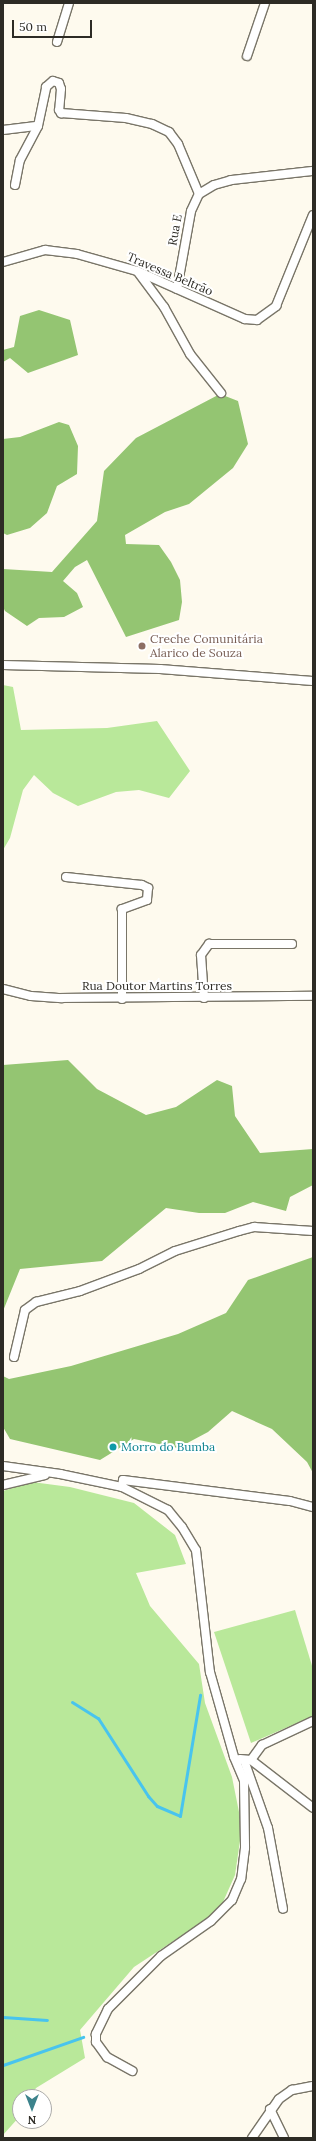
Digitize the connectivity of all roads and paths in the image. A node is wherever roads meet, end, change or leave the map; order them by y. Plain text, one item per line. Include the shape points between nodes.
1 (69, 3) edge
2 (265, 3) edge
3 (57, 42) dead end
4 (247, 56) dead end
5 (38, 126) junction
6 (3, 130) edge
7 (313, 171) edge
8 (15, 185) dead end
9 (199, 194) junction
10 (313, 215) edge
11 (3, 262) edge
12 (137, 271) junction
13 (177, 289) junction
14 (221, 393) dead end
15 (3, 665) edge
16 (313, 681) edge
17 (66, 877) dead end
18 (292, 944) dead end
19 (3, 989) edge
20 (313, 996) edge
21 (204, 998) junction
22 (122, 999) junction
23 (313, 1231) edge
24 (14, 1357) dead end
25 (3, 1466) edge
26 (60, 1474) junction
27 (3, 1485) edge
28 (122, 1487) junction
29 (313, 1507) edge
30 (313, 1721) edge
31 (234, 1757) junction
32 (248, 1760) junction
33 (313, 1808) edge
34 (283, 1909) dead end
35 (132, 2071) dead end
36 (313, 2086) edge
37 (270, 2109) junction
38 (252, 2138) edge
39 (284, 2138) edge

1 - 3 street
2 - 4 street
5 - 6 street
5 - 8 street via 20,160
5 - 9 street via 46,87 54,81 59,83 61,113 126,118 152,124 169,132 178,144
7 - 9 street via 231,180 214,185
9 - 13 street, Rua E via 191,211
10 - 13 street, Travessa Beltrão via 276,306 257,320 245,319
11 - 12 street, Travessa Beltrão via 55,250
12 - 13 street, Travessa Beltrão
12 - 14 street via 164,307 190,354
15 - 16 street via 160,669
17 - 22 street via 142,885 148,888 146,900 122,909
18 - 21 street via 209,944 201,954
19 - 22 street, Rua Doutor Martins Torres via 31,996
20 - 21 street, Rua Doutor Martins Torres
21 - 22 street, Rua Doutor Martins Torres
23 - 24 street via 268,1228 239,1231 175,1251 94,1287 36,1302 25,1310
25 - 26 street
26 - 27 street via 33,1476
26 - 28 street
28 - 29 street via 123,1480 290,1501
28 - 31 street via 168,1510 196,1550 210,1672
30 - 32 street via 262,1745
31 - 32 street
31 - 35 street via 244,1781 245,1848 241,1879 232,1900 211,1921 161,1956 140,1975 108,2009 96,2034 96,2042 104,2053
32 - 33 street
32 - 34 street via 268,1828
36 - 37 street via 292,2090
37 - 38 street
37 - 39 street

